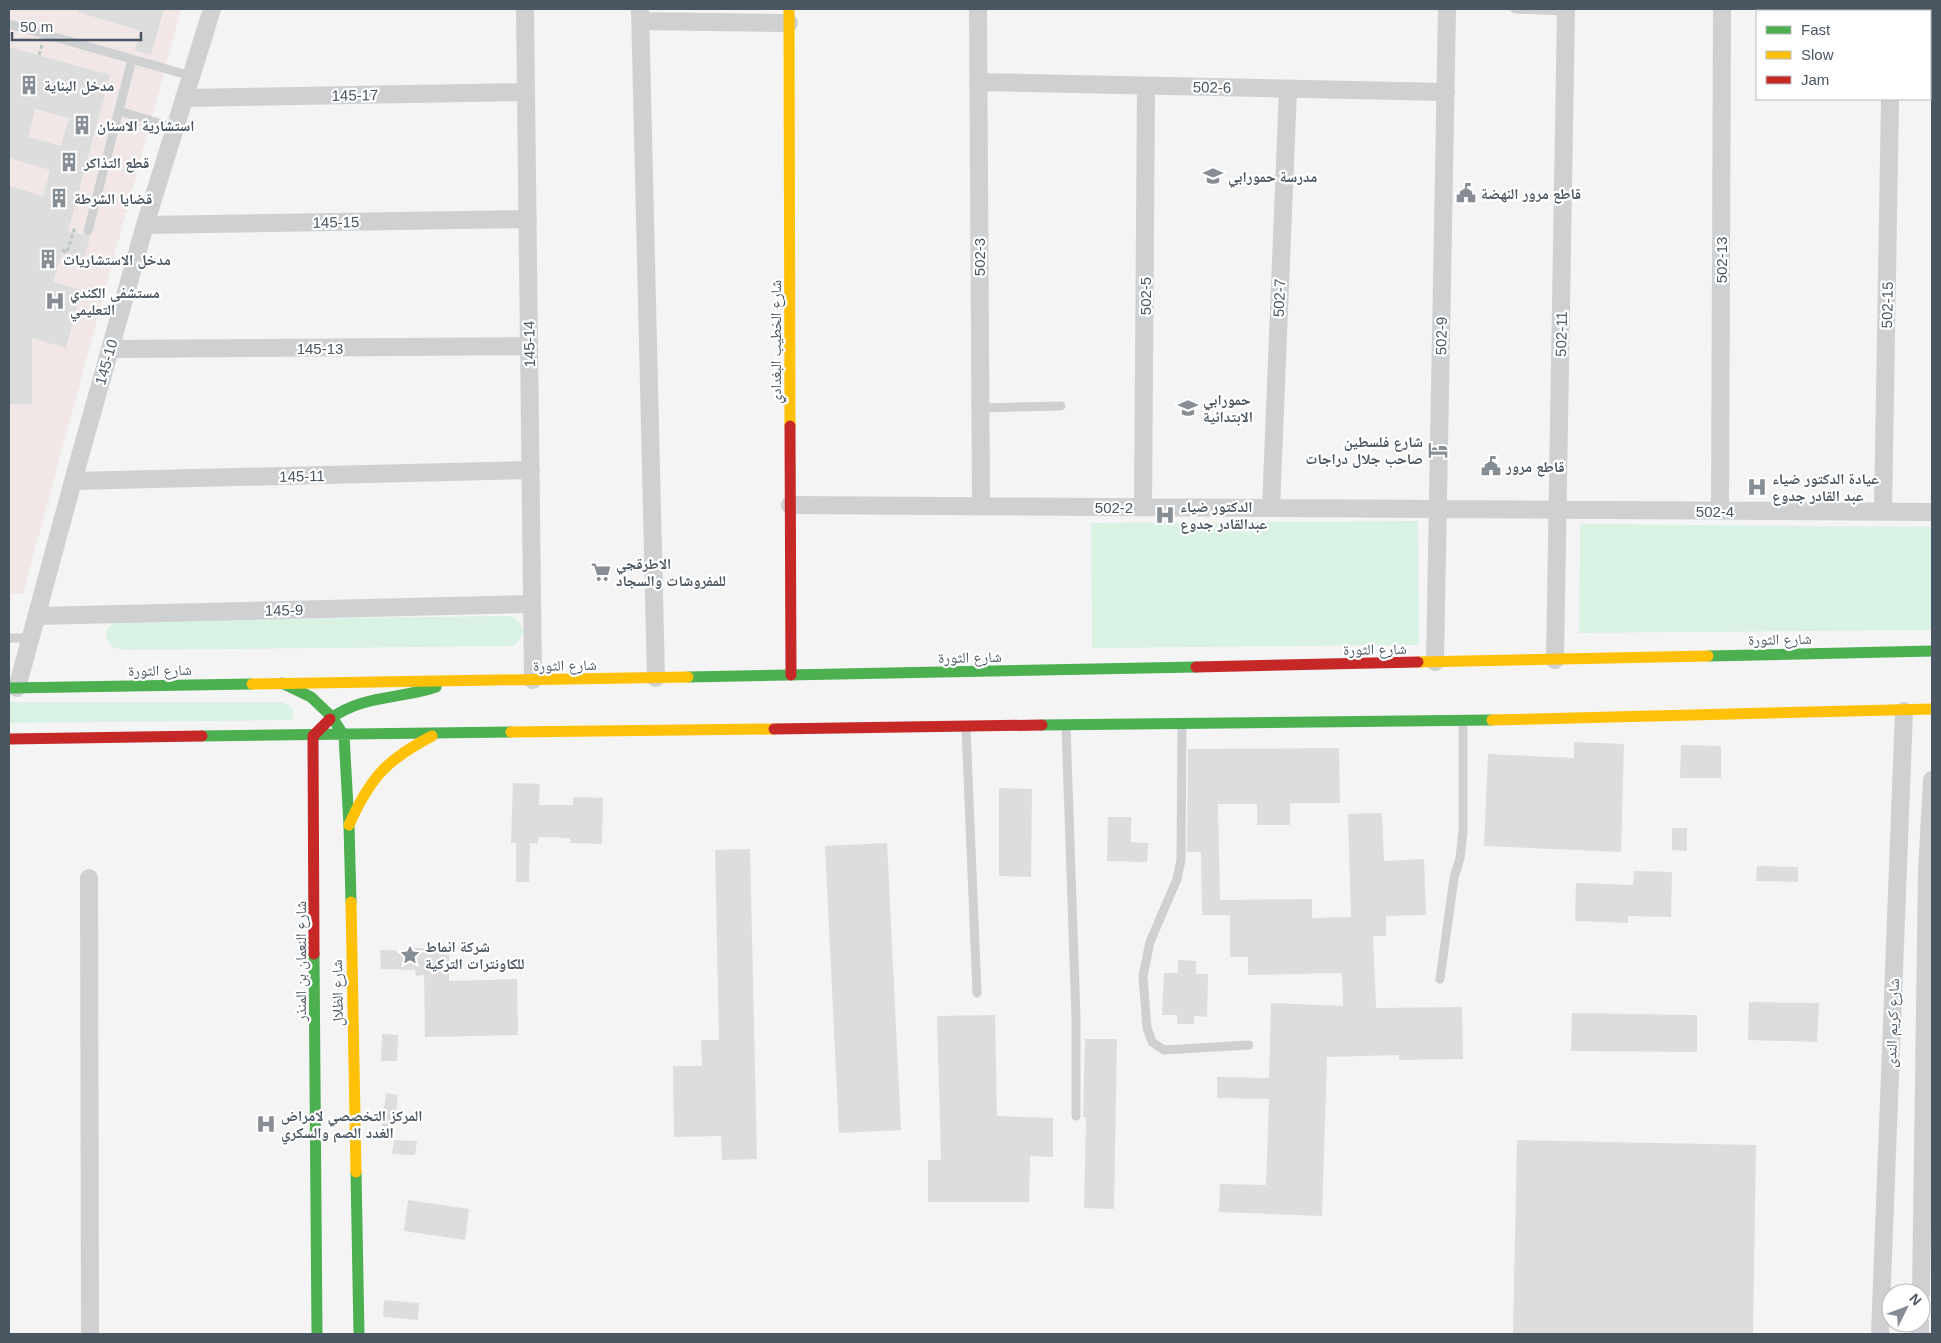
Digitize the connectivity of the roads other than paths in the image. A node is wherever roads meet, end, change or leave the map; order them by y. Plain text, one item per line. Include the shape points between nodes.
1 (212, 9) edge
2 (525, 9) edge
3 (978, 9) edge
4 (1447, 9) edge
5 (1515, 9) edge
6 (1722, 9) edge
7 (1566, 10) edge
8 (640, 15) edge
9 (789, 16) edge
10 (9, 24) edge
11 (132, 59) junction
12 (191, 76) junction
13 (978, 82) junction
14 (1146, 86) junction
15 (1288, 89) junction
16 (526, 92) junction
17 (1446, 92) junction
18 (184, 98) junction
19 (1890, 100) edge
20 (119, 111) junction
21 (175, 128) junction
22 (528, 219) junction
23 (144, 225) junction
24 (88, 231) road end
25 (529, 346) junction
26 (110, 349) junction
27 (1061, 406) dead end
28 (980, 408) junction
29 (531, 470) junction
30 (72, 481) junction
31 (790, 505) junction
32 (980, 506) junction
33 (1143, 507) junction
34 (1271, 508) junction
35 (1438, 509) junction
36 (1498, 509) joint
37 (1558, 510) junction
38 (1720, 511) junction
39 (1884, 511) junction
40 (1932, 512) edge
41 (532, 604) junction
42 (37, 616) junction
43 (9, 638) edge
44 (31, 638) junction
45 (1932, 651) edge
46 (1555, 660) junction
47 (1435, 662) junction
48 (791, 675) junction
49 (656, 678) junction
50 (534, 680) junction
51 (448, 682) junction
52 (282, 683) junction
53 (13, 688) edge
54 (1932, 709) edge
55 (1904, 711) junction
56 (332, 717) junction
57 (1463, 720) junction
58 (1182, 723) junction
59 (1066, 725) junction
60 (966, 726) junction
61 (436, 735) junction
62 (314, 736) junction
63 (344, 736) junction
64 (9, 739) edge
65 (1932, 780) edge
66 (349, 825) junction
67 (89, 878) dead end
68 (1440, 979) dead end
69 (977, 993) dead end
70 (1249, 1045) dead end
71 (1076, 1116) dead end
72 (1886, 1283) edge
73 (1921, 1283) edge
74 (90, 1334) edge
75 (317, 1334) edge
76 (359, 1334) edge

1 - 12 street, 145-10
2 - 16 street, 145-14
3 - 13 street, 502-3
4 - 17 street, 502-9
5 - 7 lane
6 - 38 street, 502-13
7 - 37 street, 502-11
8 - 9 street
8 - 49 street
9 - 31 main road, شارع الخطيب البغدادي
10 - 11 lane
11 - 12 lane
11 - 20 lane
12 - 18 street, 145-10
13 - 14 street, 502-6
13 - 28 street, 502-3
14 - 15 street, 502-6
14 - 33 street, 502-5
15 - 17 street, 502-6
15 - 34 street, 502-7
16 - 18 street, 145-17
16 - 22 street, 145-14
17 - 35 street, 502-9
18 - 21 street, 145-10
19 - 39 street, 502-15
20 - 21 lane
20 - 24 lane
21 - 23 street, 145-10
22 - 23 street, 145-15
22 - 25 street, 145-14
23 - 26 street, 145-10
25 - 26 street, 145-13
25 - 29 street, 145-14
26 - 30 street, 145-10
27 - 28 lane
28 - 32 street, 502-3
29 - 30 street, 145-11
29 - 41 street, 145-14
30 - 42 street, 145-10
31 - 32 street, 502-2
31 - 48 main road, شارع الخطيب البغدادي
32 - 33 street, 502-2
33 - 34 street, 502-2
34 - 35 street, 502-2
35 - 36 street, 502-2
35 - 47 street, 502-9
36 - 37 street, 502-4
37 - 38 street, 502-4
37 - 46 street, 502-11
38 - 39 street, 502-4
39 - 40 street, 502-4
41 - 42 street, 145-9
41 - 50 street, 145-14
42 - 44 street, 145-10
43 - 44 lane
44 - 53 street, 145-10
45 - 46 main road, شارع الثورة
46 - 47 main road, شارع الثورة
47 - 48 main road, شارع الثورة
48 - 49 main road, شارع الثورة
49 - 50 main road, شارع الثورة
50 - 51 main road, شارع الثورة
51 - 52 main road, شارع الثورة
51 - 56 main road via 422,693 360,703
52 - 53 main road, شارع الثورة
52 - 56 main road, شارع الظلال via 312,697
54 - 55 main road
55 - 57 main road
55 - 72 street, شارع كريم الندى
56 - 62 main road
56 - 63 main road, شارع الظلال
57 - 58 main road
57 - 68 lane via 1463,831
58 - 59 main road
58 - 70 lane via 1181,860 1177,879 1150,942 1144,976 1147,1028 1152,1042 1164,1050
59 - 60 main road
59 - 71 lane via 1076,1018
60 - 61 main road
60 - 69 lane
61 - 63 main road
61 - 66 main road via 406,748 381,769 361,795
62 - 63 main road
62 - 64 main road
62 - 75 main road, شارع النعمان بن المنذر
63 - 66 main road, شارع الظلال
65 - 73 street via 1927,871
66 - 76 main road, شارع الظلال
67 - 74 street

